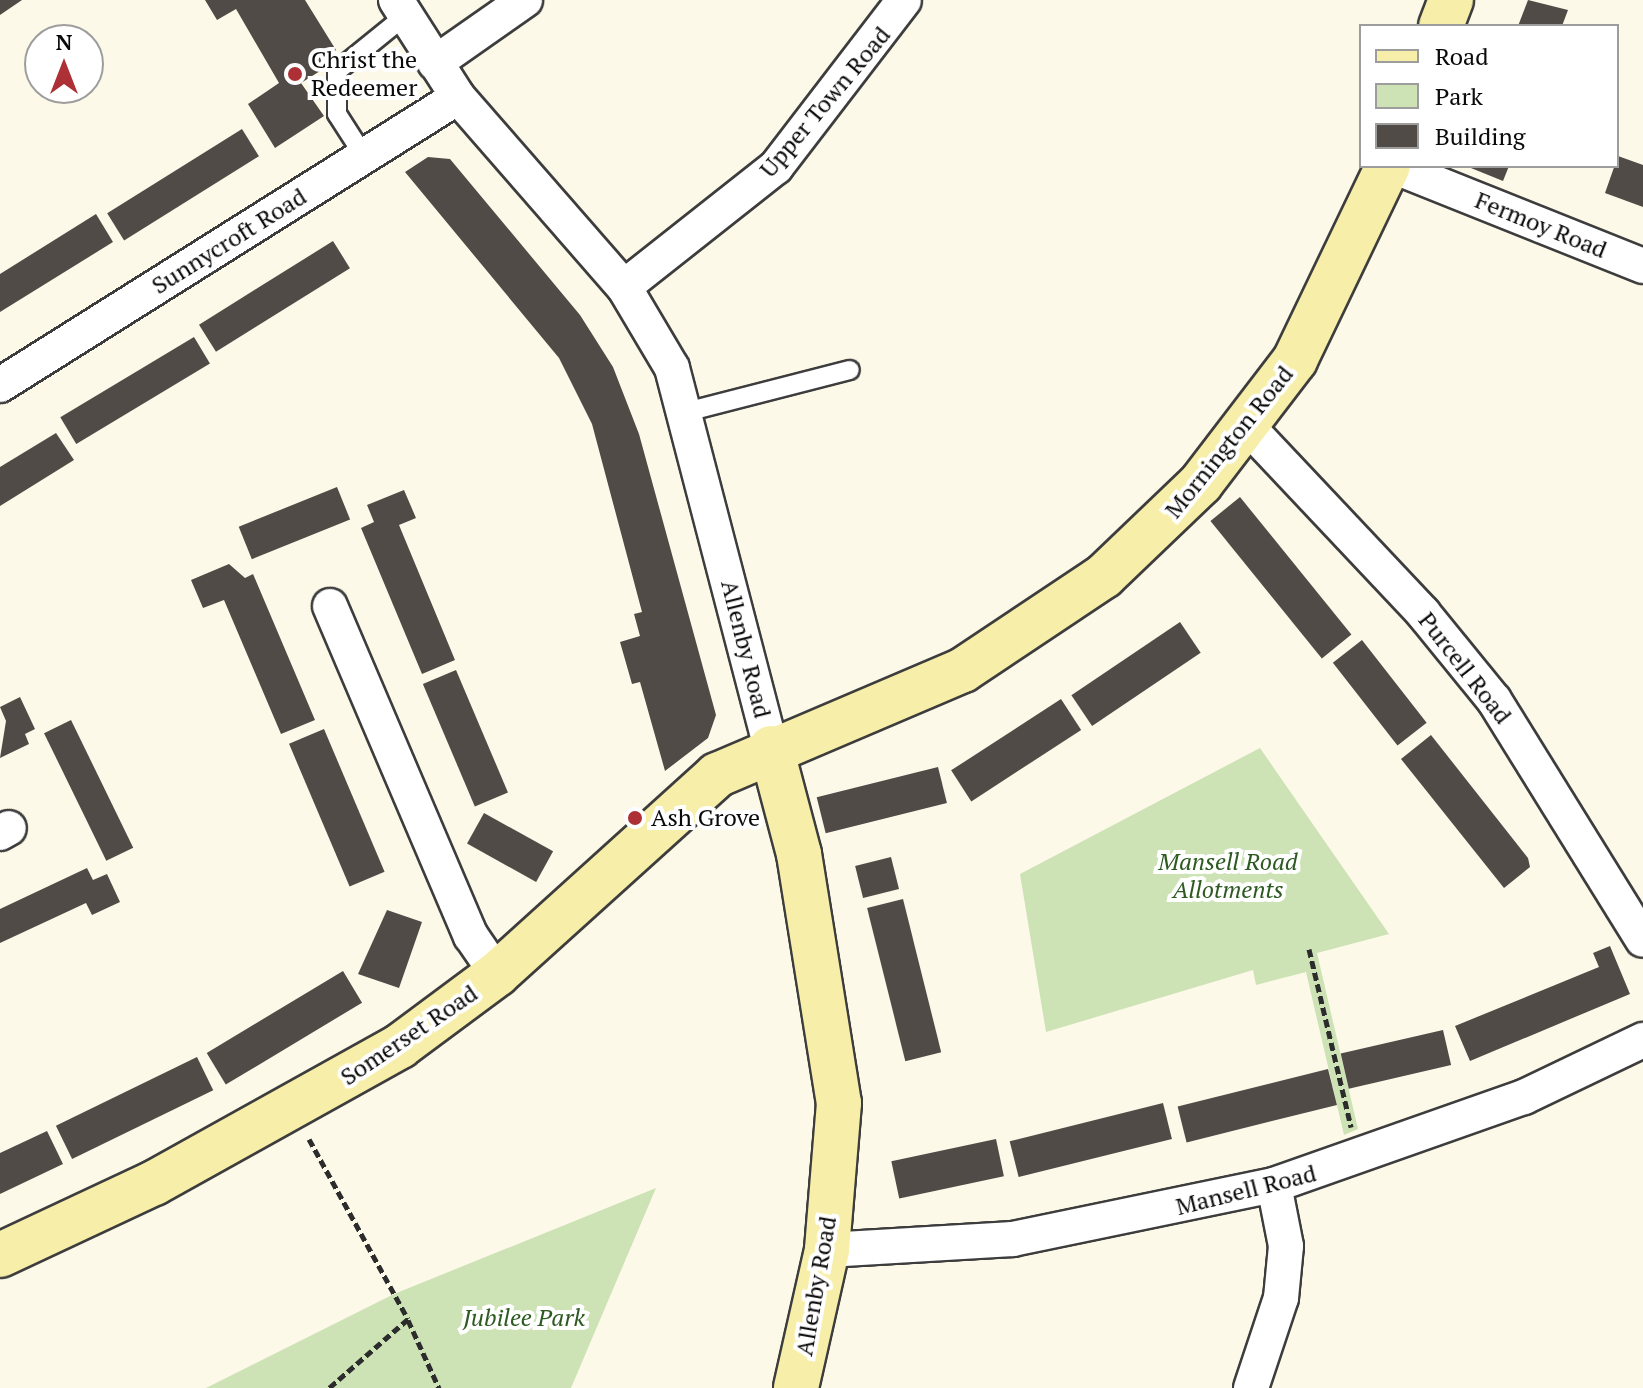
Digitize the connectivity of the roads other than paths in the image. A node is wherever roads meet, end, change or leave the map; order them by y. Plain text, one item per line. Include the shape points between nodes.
1 (525, 0) edge
2 (904, 0) edge
3 (1451, 0) edge
4 (401, 8) edge
5 (1442, 24) edge
6 (435, 63) junction
7 (458, 97) junction
8 (364, 156) junction
9 (1390, 168) edge
10 (1396, 168) edge
11 (1643, 266) edge
12 (624, 287) junction
13 (850, 370) dead end
14 (0, 385) edge
15 (686, 412) junction
16 (1247, 426) junction
17 (330, 606) dead end
18 (771, 748) junction
19 (1643, 940) edge
20 (497, 974) junction
21 (1643, 1040) edge
22 (1274, 1185) junction
23 (827, 1250) junction
24 (0, 1255) edge
25 (796, 1388) edge
26 (1251, 1388) edge

1 - 6 street
2 - 12 street, Upper Town Road via 776,167
3 - 5 street
4 - 6 street, Allenby Road
4 - 8 lane via 337,71 337,114
6 - 7 street, Allenby Road
7 - 8 street, Sunnycroft Road
7 - 12 street, Allenby Road
8 - 14 street, Sunnycroft Road
9 - 16 street, Mornington Road via 1295,360
10 - 11 street, Fermoy Road
12 - 15 street, Allenby Road via 672,368
13 - 15 lane
15 - 18 street, Allenby Road
16 - 18 street, Mornington Road via 1153,534 1035,628 882,710
16 - 19 street, Purcell Road via 1423,613 1494,700
17 - 20 street via 471,936
18 - 20 street, Somerset Road via 717,775
18 - 23 street, Allenby Road via 799,854 839,1103
20 - 24 street, Somerset Road via 294,1110
21 - 22 street, Mansell Road via 1524,1097
22 - 23 street, Mansell Road via 1013,1239
22 - 26 street via 1286,1246 1281,1298
23 - 25 street, Allenby Road

